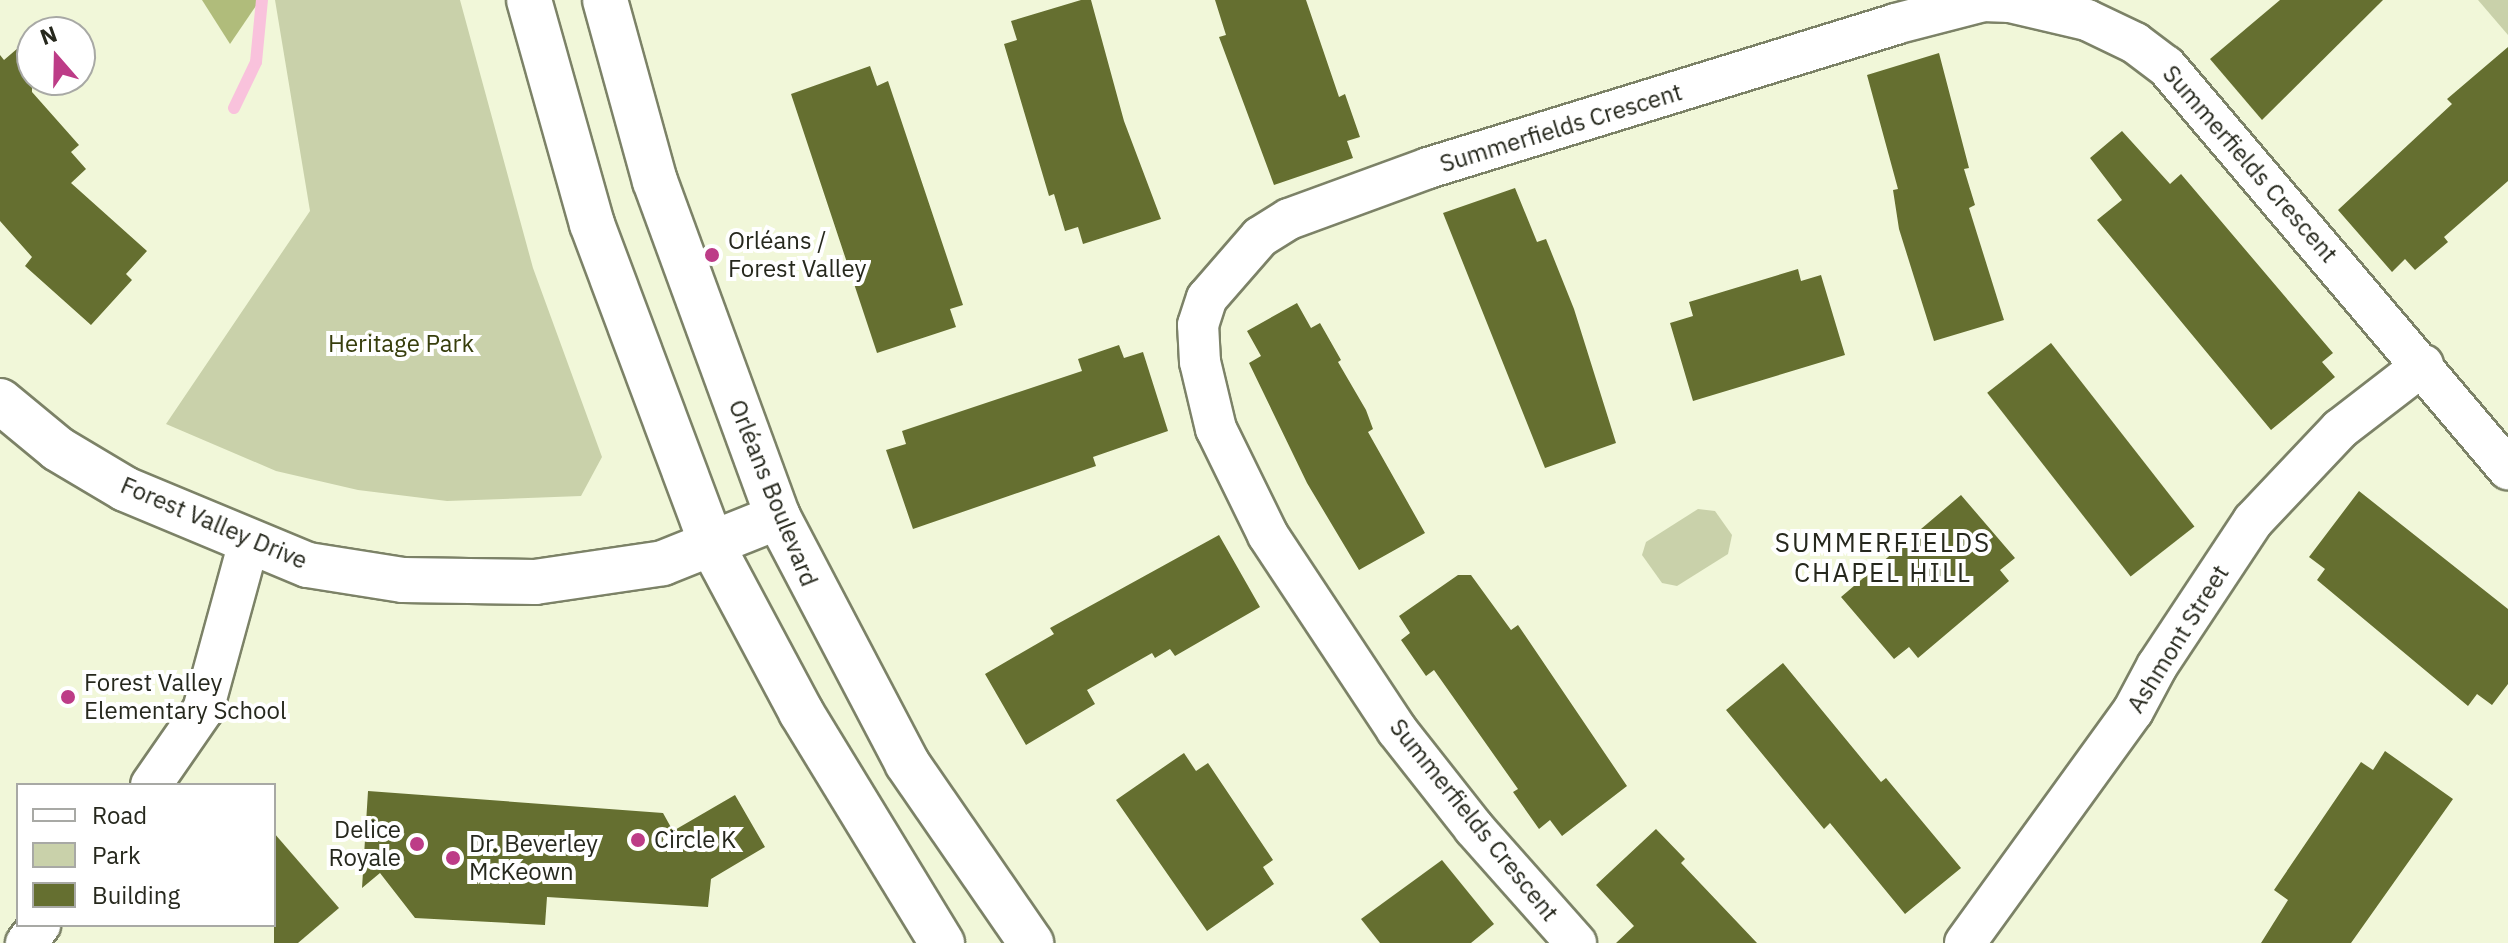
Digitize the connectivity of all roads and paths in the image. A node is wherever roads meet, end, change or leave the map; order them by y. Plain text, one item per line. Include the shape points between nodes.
1 (529, 0) edge
2 (605, 0) edge
3 (2423, 365) junction
4 (0, 401) edge
5 (2508, 469) edge
6 (778, 517) junction
7 (249, 542) junction
8 (713, 547) junction
9 (152, 783) edge
10 (38, 927) edge
11 (26, 943) edge
12 (942, 943) edge
13 (1031, 943) edge
14 (1576, 943) edge
15 (1965, 943) edge

1 - 8 main road via 592,224
2 - 6 main road, Orléans Boulevard via 665,210
3 - 5 street, Summerfields Crescent
3 - 14 street, Summerfields Crescent via 2166,66 2135,43 2087,20 2010,2 1983,1 1895,24 1428,168 1319,205 1260,237 1219,280 1198,325 1204,396 1237,478 1268,535 1397,730 1474,828
3 - 15 street, Ashmont Street via 2340,429 2253,521 2133,711
4 - 7 main road, Forest Valley Drive via 58,449 125,489
6 - 8 main road, Forest Valley Drive
6 - 13 main road, Orléans Boulevard via 907,763
7 - 8 main road, Forest Valley Drive via 308,565 468,584 630,569
7 - 9 street via 203,710
8 - 12 main road via 779,673
10 - 11 street

